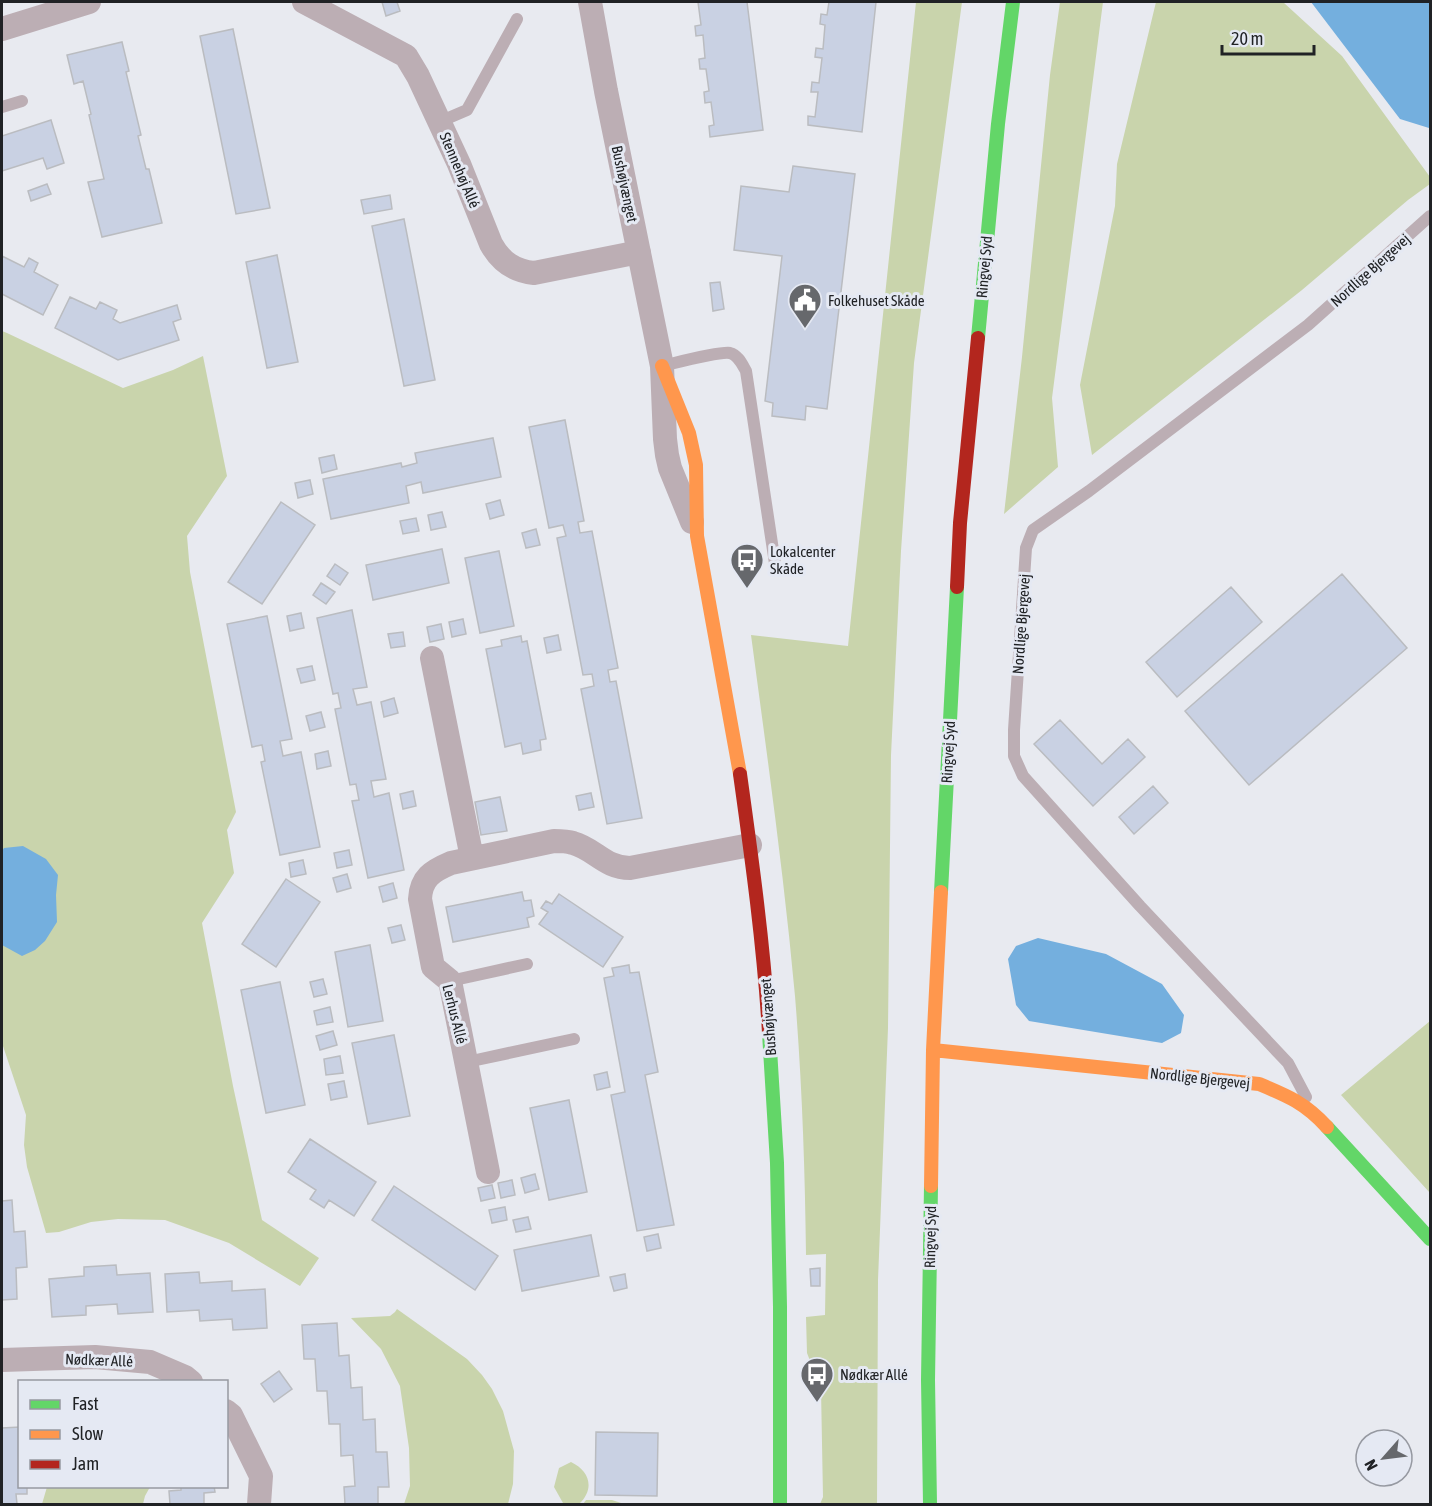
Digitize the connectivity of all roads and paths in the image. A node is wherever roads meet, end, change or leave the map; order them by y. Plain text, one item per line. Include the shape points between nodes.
1 (89, 2) edge
2 (304, 2) edge
3 (590, 2) edge
4 (1013, 2) edge
5 (517, 19) dead end
6 (2, 29) edge
7 (22, 101) dead end
8 (2, 107) edge
9 (439, 122) junction
10 (1431, 216) edge
11 (639, 252) junction
12 (662, 366) junction
13 (697, 536) joint
14 (776, 570) dead end
15 (432, 658) dead end
16 (750, 845) junction
17 (472, 858) junction
18 (527, 964) dead end
19 (450, 981) junction
20 (574, 1039) dead end
21 (933, 1050) junction
22 (467, 1062) junction
23 (1316, 1114) junction
24 (489, 1172) dead end
25 (1431, 1239) edge
26 (2, 1360) edge
27 (189, 1380) edge
28 (228, 1413) edge
29 (259, 1504) edge
30 (780, 1504) edge
31 (930, 1504) edge

1 - 6 street
2 - 9 street, Stennehøj Allé via 406,56
3 - 11 street, Bushøjvænget
4 - 21 street, Ringvej Syd via 996,136 960,523
5 - 9 lane via 467,110
7 - 8 lane
9 - 11 street, Stennehøj Allé via 496,254 512,268 534,273
10 - 23 lane, Nordlige Bjergevej via 1308,325 1033,530 1026,548 1014,730 1014,756 1023,776 1288,1063
11 - 12 street, Bushøjvænget
12 - 13 street, Bushøjvænget via 667,455
12 - 14 lane via 717,354 731,353 740,360 746,371
13 - 16 street, Bushøjvænget
15 - 17 street
16 - 17 street, Lerhus Allé via 630,868 620,868 564,841
16 - 30 street, Bushøjvænget via 767,994 777,1163
17 - 19 street, Lerhus Allé via 438,868 420,889 433,967
18 - 19 lane
19 - 22 street, Lerhus Allé
20 - 22 lane
21 - 23 street, Nordlige Bjergevej via 1259,1084 1291,1097
21 - 31 street, Ringvej Syd
22 - 24 street, Lerhus Allé
23 - 25 street, Nordlige Bjergevej
26 - 27 street, Nødkær Allé via 95,1357 150,1362
28 - 29 street via 261,1476

